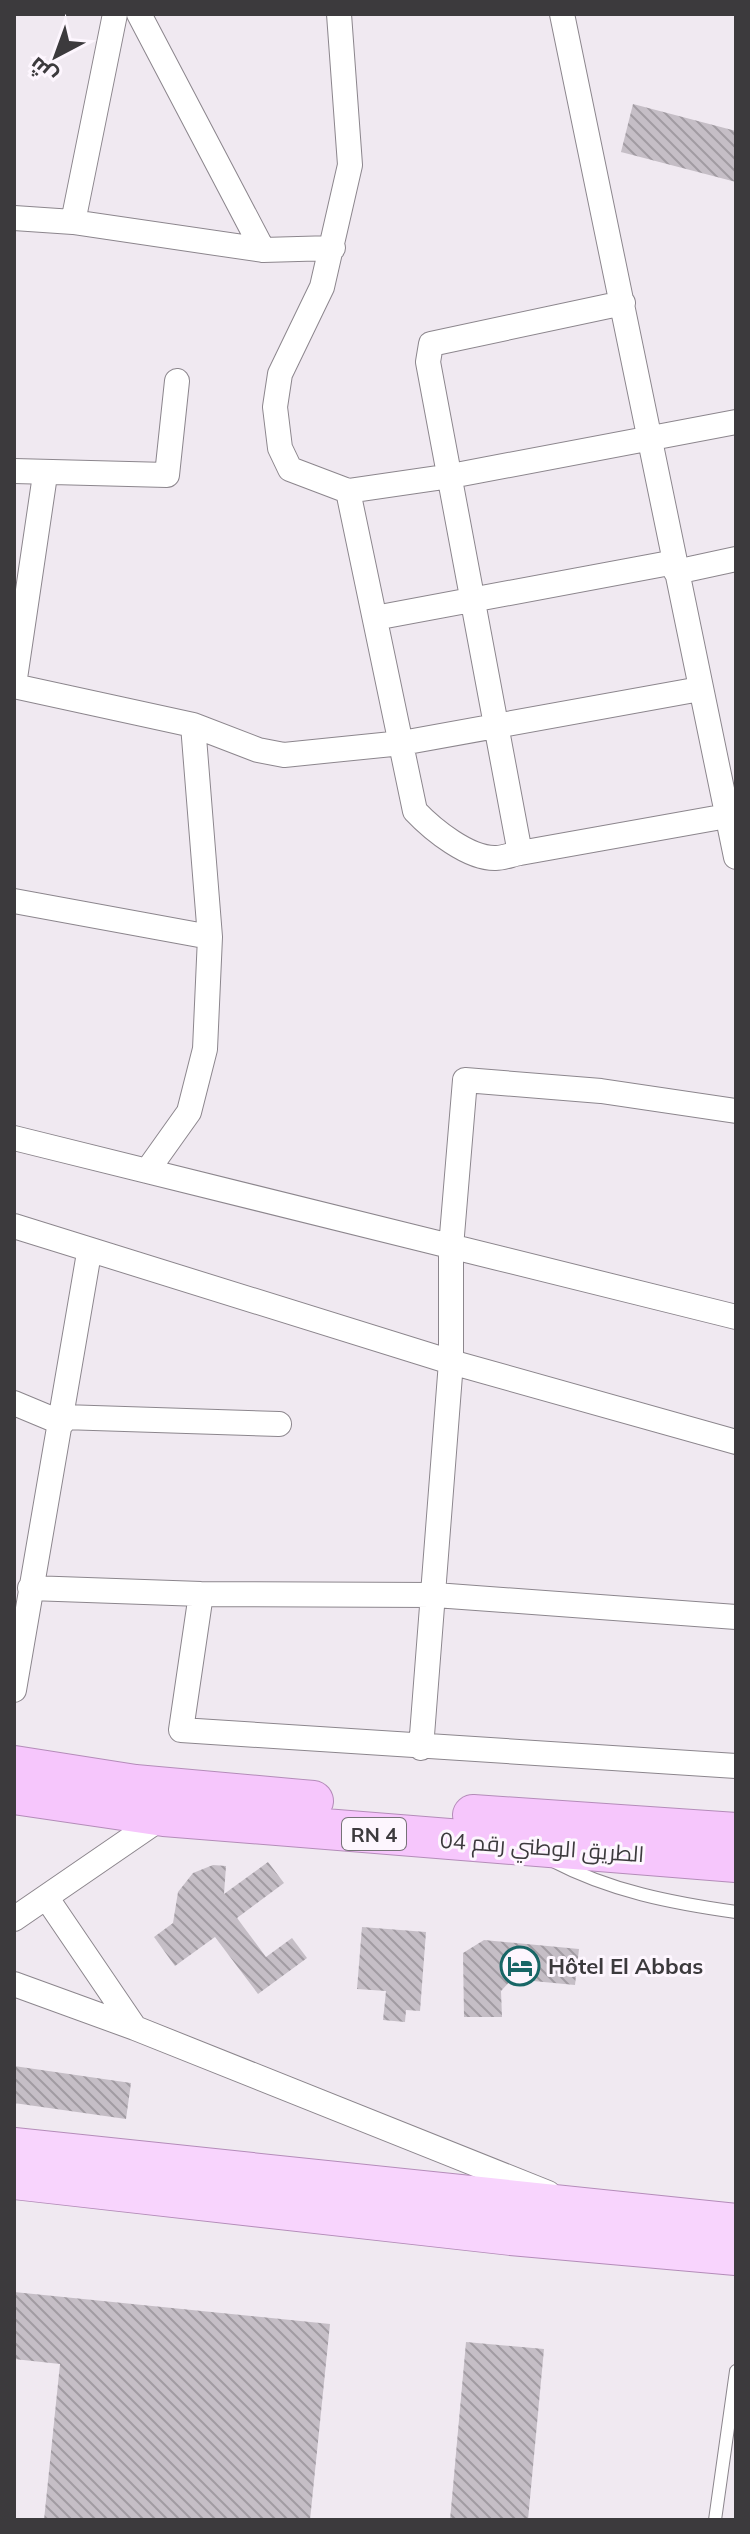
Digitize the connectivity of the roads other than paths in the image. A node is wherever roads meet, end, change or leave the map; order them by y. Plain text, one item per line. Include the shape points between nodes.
1 (115, 14) edge
2 (139, 14) edge
3 (339, 14) edge
4 (562, 14) edge
5 (14, 218) edge
6 (73, 222) junction
7 (333, 248) junction
8 (263, 250) junction
9 (623, 303) junction
10 (177, 381) dead end
11 (736, 422) edge
12 (648, 439) junction
13 (14, 471) edge
14 (45, 475) junction
15 (451, 476) junction
16 (348, 491) junction
17 (736, 559) edge
18 (676, 567) junction
19 (23, 570) edge
20 (472, 602) junction
21 (375, 618) junction
22 (14, 685) edge
23 (700, 689) junction
24 (193, 725) junction
25 (496, 727) junction
26 (402, 743) junction
27 (727, 816) junction
28 (520, 853) junction
29 (736, 857) edge
30 (14, 901) edge
31 (210, 937) junction
32 (736, 1111) edge
33 (14, 1138) edge
34 (147, 1171) junction
35 (14, 1226) edge
36 (451, 1247) junction
37 (89, 1253) junction
38 (736, 1317) edge
39 (451, 1362) junction
40 (14, 1403) edge
41 (62, 1420) junction
42 (279, 1424) dead end
43 (736, 1442) edge
44 (201, 1594) junction
45 (435, 1595) junction
46 (23, 1601) edge
47 (736, 1617) edge
48 (14, 1690) edge
49 (421, 1748) junction
50 (14, 1766) edge
51 (736, 1766) edge
52 (14, 1794) edge
53 (164, 1816) junction
54 (736, 1833) edge
55 (525, 1846) junction
56 (736, 1862) edge
57 (46, 1897) junction
58 (736, 1912) edge
59 (14, 1919) edge
60 (14, 1984) edge
61 (135, 2028) junction
62 (14, 2147) edge
63 (14, 2180) edge
64 (582, 2207) junction
65 (736, 2223) edge
66 (736, 2256) edge
67 (736, 2371) edge
68 (715, 2520) edge

1 - 6 street
2 - 8 street
3 - 7 street via 350,165
4 - 9 street
5 - 6 street
6 - 8 street
7 - 8 street
7 - 16 street via 322,287 280,374 275,407 280,448 290,469
9 - 12 street
9 - 15 street via 431,344 428,362
10 - 14 street via 167,475
11 - 12 street
12 - 15 street
12 - 18 street
13 - 14 street
14 - 19 street
15 - 16 street
15 - 20 street
16 - 21 street
17 - 18 street
18 - 20 street
18 - 23 street
19 - 22 street
20 - 21 street
20 - 25 street
21 - 26 street
22 - 24 street
23 - 25 street
23 - 27 street
24 - 26 street via 284,755
24 - 31 street
25 - 26 street
25 - 28 street
26 - 28 street via 415,811 430,827 479,855
27 - 28 street
27 - 29 street
30 - 31 street
31 - 34 street via 205,1049 189,1112
32 - 36 street via 601,1091 465,1080
33 - 34 street
34 - 36 street
35 - 37 street
36 - 38 street
36 - 39 street
37 - 39 street
37 - 41 street
39 - 43 street
39 - 45 street
40 - 41 street
41 - 42 street
41 - 46 street
44 - 45 street
44 - 46 street
44 - 49 street via 181,1730
45 - 47 street
45 - 49 street
46 - 48 street
49 - 51 street
50 - 54 highway, الطريق الوطني رقم 04 / RN 4 via 135,1785
52 - 53 highway, الطريق الوطني رقم 04 / RN 4
53 - 55 highway, الطريق الوطني رقم 04 / RN 4
53 - 57 street
55 - 56 highway, الطريق الوطني رقم 04 / RN 4
55 - 58 lane via 594,1883
57 - 59 street
57 - 61 street
60 - 61 street
61 - 64 street
62 - 64 main road
63 - 66 main road
64 - 65 main road
67 - 68 lane

